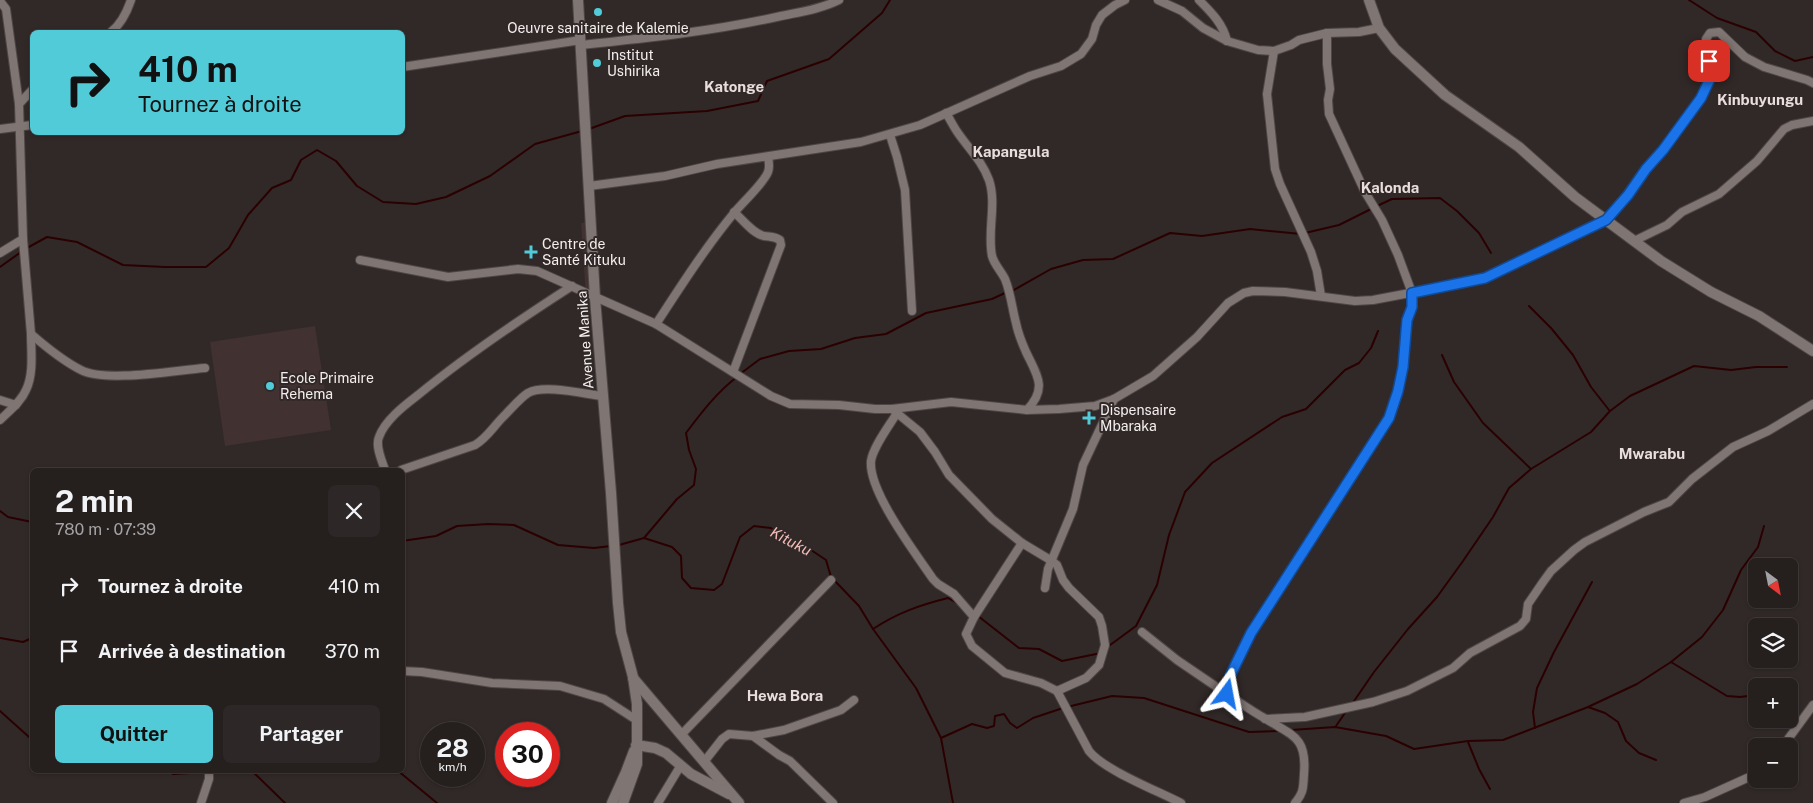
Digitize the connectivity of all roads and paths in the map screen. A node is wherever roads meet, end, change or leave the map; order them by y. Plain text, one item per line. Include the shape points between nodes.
1 (7, 0) edge
2 (131, 0) edge
3 (578, 0) edge
4 (839, 0) edge
5 (1125, 0) edge
6 (1158, 0) edge
7 (1199, 0) edge
8 (1369, 0) edge
9 (0, 1) edge
10 (6, 9) junction
11 (1379, 28) junction
12 (113, 30) edge
13 (1327, 33) junction
14 (1227, 41) junction
15 (581, 43) junction
16 (1274, 51) junction
17 (405, 67) edge
18 (1813, 83) edge
19 (30, 92) edge
20 (19, 104) junction
21 (946, 113) junction
22 (1813, 121) edge
23 (30, 125) edge
24 (19, 127) junction
25 (0, 129) edge
26 (890, 135) junction
27 (768, 157) junction
28 (589, 186) junction
29 (734, 212) junction
30 (1606, 220) junction
31 (23, 239) junction
32 (1634, 241) junction
33 (0, 253) edge
34 (360, 260) dead end
35 (572, 286) junction
36 (1412, 293) junction
37 (1321, 296) junction
38 (595, 298) junction
39 (912, 311) dead end
40 (656, 324) junction
41 (31, 334) junction
42 (1813, 351) edge
43 (206, 368) dead end
44 (733, 372) junction
45 (602, 396) junction
46 (1114, 398) junction
47 (0, 400) edge
48 (1813, 404) edge
49 (16, 405) junction
50 (1027, 410) junction
51 (894, 411) junction
52 (0, 420) edge
53 (384, 468) edge
54 (405, 469) edge
55 (1022, 543) junction
56 (1052, 560) junction
57 (831, 580) dead end
58 (1045, 588) dead end
59 (974, 616) junction
60 (1142, 632) dead end
61 (405, 671) edge
62 (633, 677) junction
63 (1057, 691) junction
64 (1227, 694) junction
65 (854, 700) dead end
66 (1813, 704) edge
67 (1265, 719) junction
68 (638, 721) junction
69 (681, 735) junction
70 (753, 736) junction
71 (1789, 738) edge
72 (636, 745) junction
73 (704, 762) junction
74 (681, 765) junction
75 (209, 773) edge
76 (1748, 778) edge
77 (736, 799) edge
78 (201, 803) edge
79 (612, 803) edge
80 (623, 803) edge
81 (658, 803) edge
82 (833, 803) edge
83 (1181, 803) edge
84 (1295, 803) edge
85 (1684, 803) edge

1 - 10 street
2 - 12 street
3 - 15 street, Avenue Manika
4 - 15 street via 815,9 740,25
5 - 21 street via 1102,15 1092,39 1081,54 1061,66
6 - 14 street via 1182,11 1202,28
7 - 14 street via 1215,16
8 - 11 street
9 - 10 street
10 - 20 street
11 - 13 street
11 - 30 street via 1394,49 1445,95 1519,147
13 - 16 street via 1298,40
13 - 36 street via 1329,114 1365,192 1382,220
14 - 16 street
15 - 17 street
15 - 28 street, Avenue Manika
16 - 37 street via 1267,94 1275,168 1311,252
18 - 30 street via 1764,67 1745,57 1719,32 1710,32 1706,39 1709,81 1701,98
19 - 20 street
20 - 24 street
21 - 26 street
21 - 50 street via 983,165 990,183 992,258 1011,297 1021,340 1040,385 1036,400
22 - 32 street via 1784,129 1757,160 1719,194
23 - 24 street
24 - 25 street
24 - 31 street
26 - 27 street
26 - 39 street via 905,190
27 - 28 street
27 - 29 street via 768,172
28 - 38 street, Avenue Manika
29 - 40 street
29 - 44 street via 753,230 762,236 776,237 781,245
30 - 32 street
30 - 36 street via 1485,278
31 - 33 street
31 - 41 street
32 - 42 street via 1685,277 1759,316
34 - 35 street via 448,278 518,269 537,271
35 - 38 street
35 - 53 street via 468,355 404,406 378,438
36 - 37 street via 1356,301
36 - 64 street via 1403,367 1389,418 1251,633 1230,676
37 - 46 street via 1253,291 1236,297 1164,367
38 - 40 street
38 - 45 street, Avenue Manika
40 - 44 street
41 - 43 street via 81,370 96,376
41 - 49 street via 30,376
44 - 51 street via 790,404
45 - 54 street via 549,390 531,392 475,445
45 - 62 street, Avenue Manika via 621,632
46 - 50 street via 1095,406
46 - 56 street via 1084,465 1073,509
47 - 49 street
48 - 67 street via 1733,447 1669,502 1574,550 1543,582 1528,604 1526,619 1520,626 1470,653 1454,668 1407,691 1374,702 1304,717
49 - 52 street
50 - 51 street via 951,402
51 - 55 street via 920,432 949,474 992,519
51 - 59 street via 871,460 881,498 933,579 954,594
55 - 56 street
55 - 59 street
56 - 58 street
56 - 63 street via 1069,588 1099,617 1105,645 1099,665 1086,678
57 - 69 street
59 - 63 street via 966,634 978,652 1005,673
60 - 64 street
61 - 68 street via 492,683 560,686 604,699
62 - 68 street, Avenue Manika
62 - 69 street
63 - 83 street via 1094,758
64 - 67 street
65 - 70 street via 824,717
66 - 71 street
67 - 84 street via 1292,733 1302,747 1303,793
68 - 72 street, Avenue Manika
69 - 73 street
70 - 73 street via 729,734
70 - 82 street via 790,761
72 - 74 street via 655,748
72 - 79 street
72 - 80 street via 637,764
73 - 77 street
74 - 77 street
74 - 81 street
75 - 78 street
76 - 85 street

